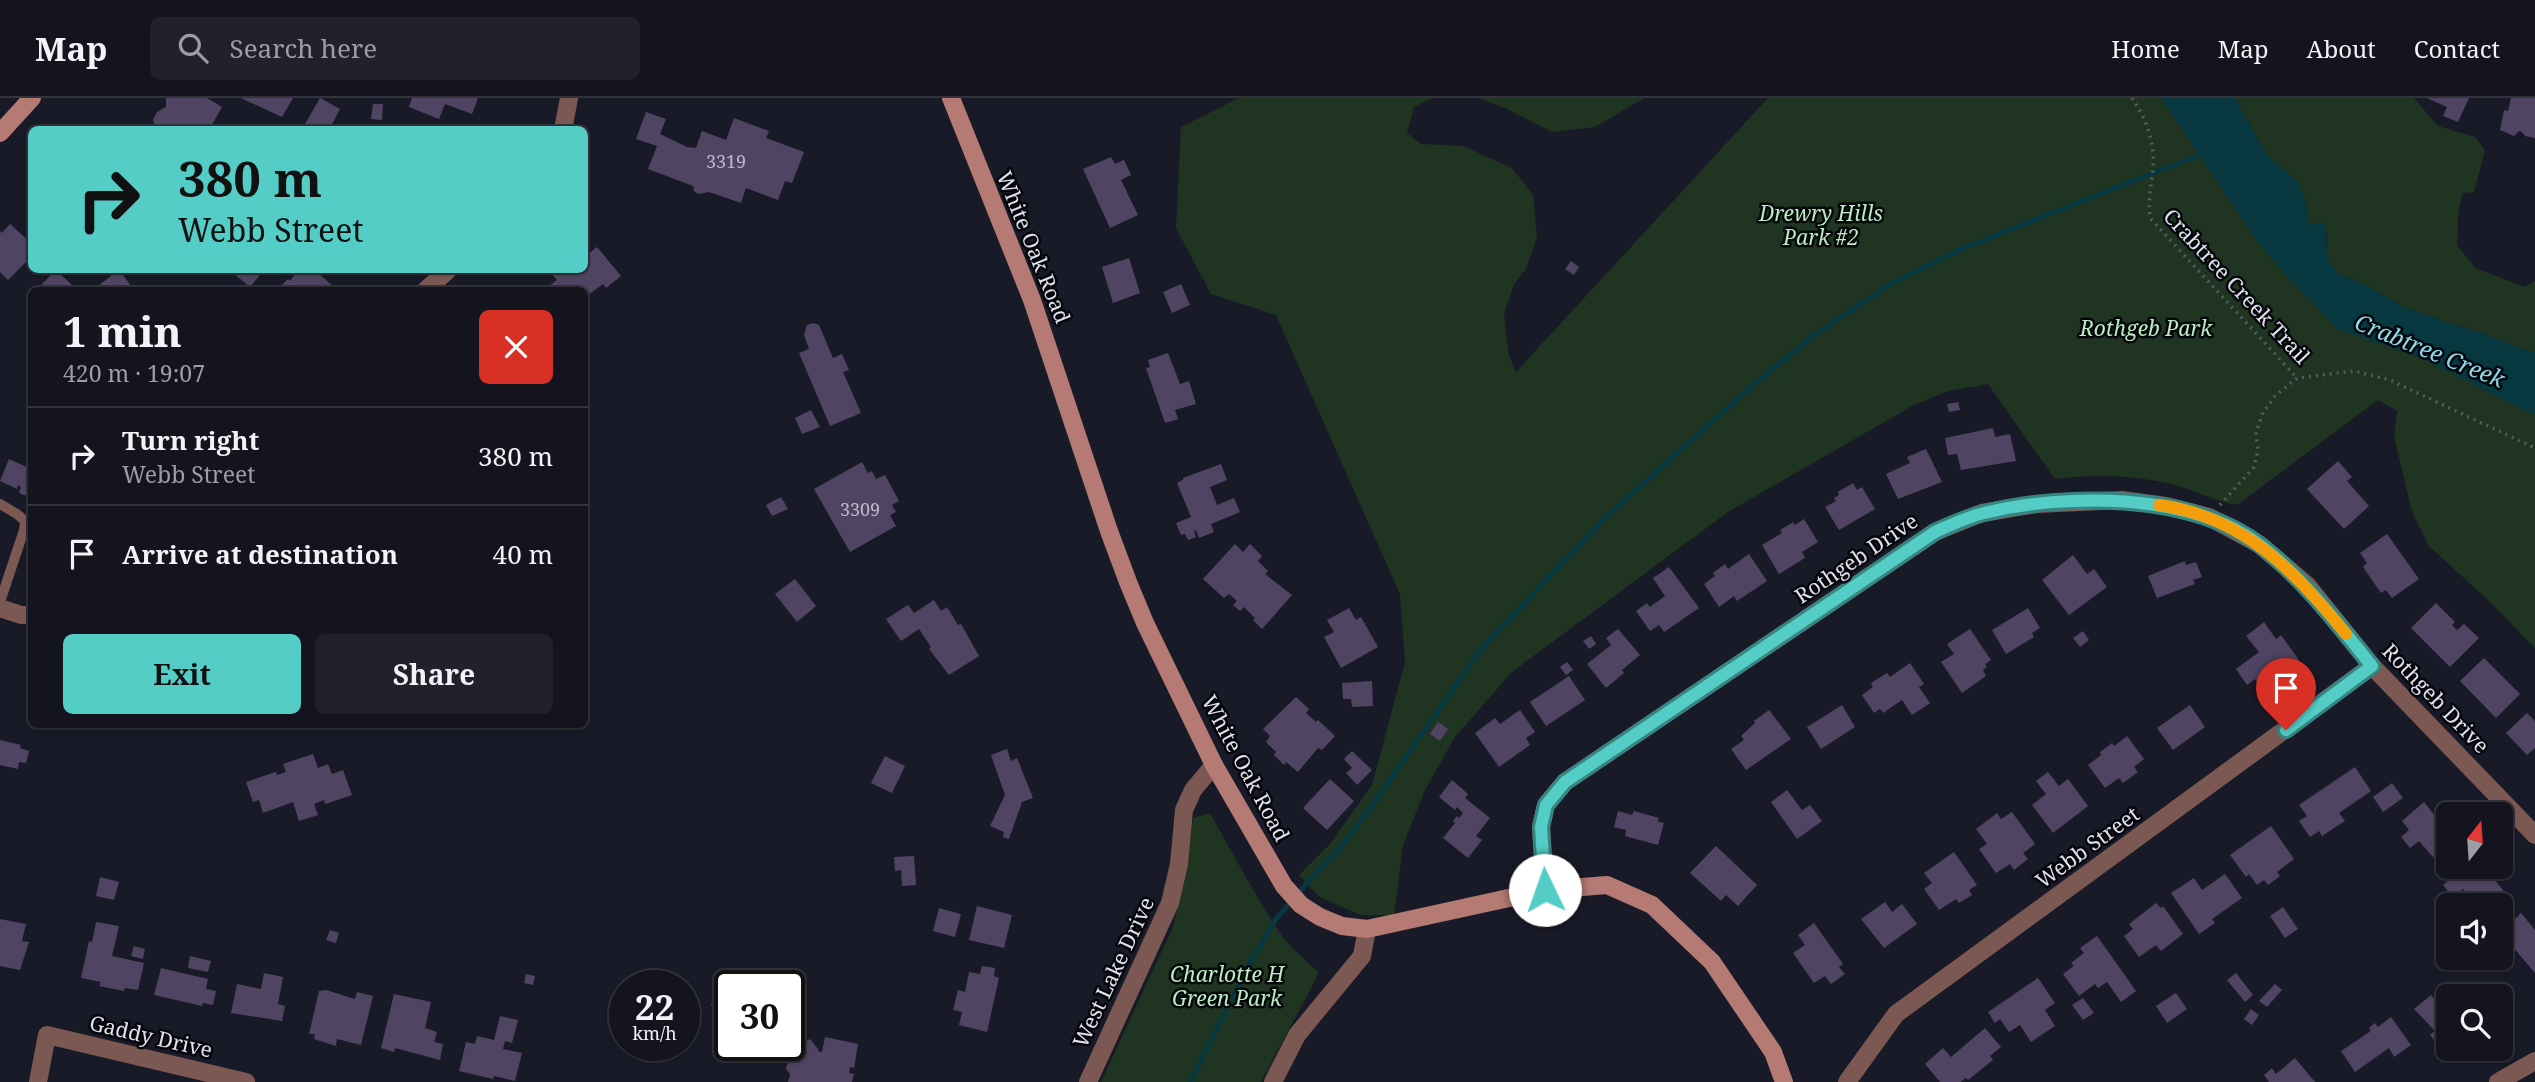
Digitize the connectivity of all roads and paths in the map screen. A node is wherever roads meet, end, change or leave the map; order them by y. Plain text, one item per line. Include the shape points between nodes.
1 (32, 98) edge
2 (569, 98) edge
3 (951, 98) edge
4 (2132, 98) edge
5 (564, 126) edge
6 (0, 133) edge
7 (444, 273) edge
8 (429, 287) edge
9 (2298, 378) junction
10 (2535, 448) edge
11 (0, 505) edge
12 (2209, 517) junction
13 (0, 602) edge
14 (0, 608) edge
15 (28, 615) edge
16 (2372, 666) junction
17 (1214, 765) junction
18 (2535, 835) edge
19 (1545, 890) junction
20 (1367, 929) junction
21 (2535, 1061) edge
22 (38, 1082) edge
23 (246, 1082) edge
24 (1088, 1082) edge
25 (1273, 1082) edge
26 (1784, 1082) edge
27 (1847, 1082) edge
28 (2498, 1082) edge

1 - 6 street
2 - 5 street
3 - 17 street, White Oak Road via 1037,311 1128,582
4 - 9 path, Crabtree Creek Trail via 2152,144 2150,218
7 - 8 street
9 - 10 path, Crabtree Creek Trail via 2354,371 2390,380
9 - 12 path via 2275,396 2263,413 2256,432 2254,467
11 - 13 lane via 25,521
12 - 16 street, Rothgeb Drive via 2259,544 2307,585
12 - 19 street, Rothgeb Drive via 2122,500 2037,503 1982,513 1935,532 1565,782 1546,805 1541,827
14 - 15 street
16 - 18 street, Rothgeb Drive
16 - 27 street, Webb Street via 1896,1014
17 - 20 street, White Oak Road via 1284,886 1301,905 1342,926
17 - 24 street, West Lake Drive via 1193,790 1184,810 1170,902
19 - 20 street, White Oak Road
19 - 26 street, White Oak Road via 1607,885 1652,905 1712,962 1773,1052
20 - 25 street via 1362,956 1297,1035
21 - 28 street
22 - 23 street, Gaddy Drive via 47,1035

